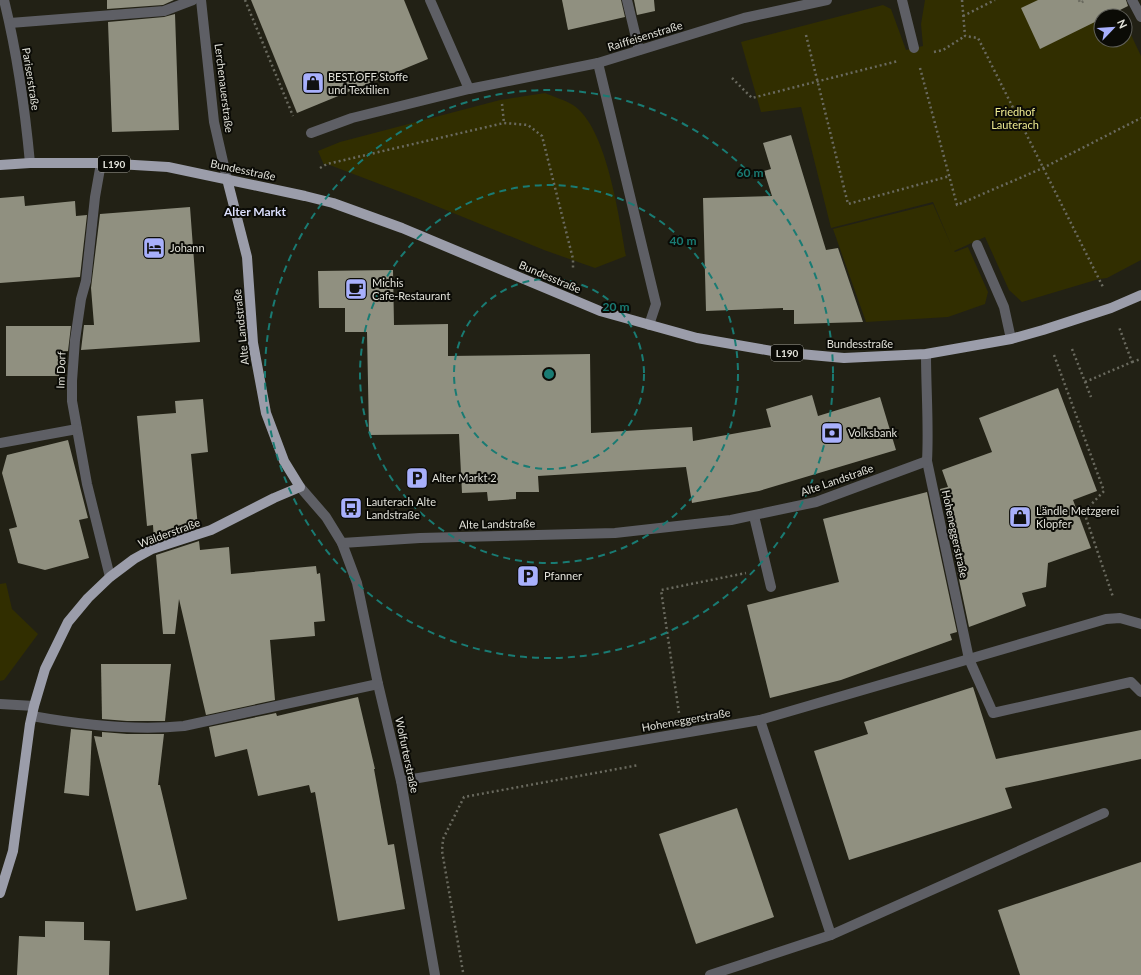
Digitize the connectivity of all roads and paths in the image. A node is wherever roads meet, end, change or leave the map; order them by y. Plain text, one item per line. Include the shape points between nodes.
1 (4, 0) edge
2 (193, 0) edge
3 (201, 0) edge
4 (245, 0) edge
5 (430, 0) edge
6 (628, 0) edge
7 (827, 0) edge
8 (902, 0) edge
9 (962, 0) edge
10 (995, 0) edge
11 (1079, 0) edge
12 (1086, 0) edge
13 (1132, 0) edge
14 (963, 16) junction
15 (1141, 17) edge
16 (10, 23) junction
17 (806, 35) dead end
18 (965, 36) junction
19 (639, 50) junction
20 (916, 52) junction
21 (598, 63) junction
22 (732, 78) dead end
23 (818, 82) junction
24 (469, 89) junction
25 (503, 107) dead end
26 (293, 116) dead end
27 (1141, 118) edge
28 (504, 123) junction
29 (311, 133) dead end
30 (30, 163) junction
31 (101, 163) junction
32 (0, 165) edge
33 (320, 168) dead end
34 (1043, 168) junction
35 (950, 176) junction
36 (226, 179) junction
37 (977, 245) dead end
38 (574, 269) dead end
39 (1103, 287) dead end
40 (1141, 295) edge
41 (649, 326) junction
42 (1119, 327) dead end
43 (1011, 339) junction
44 (1072, 349) dead end
45 (926, 354) junction
46 (1054, 355) dead end
47 (1141, 359) edge
48 (1132, 362) junction
49 (1085, 382) junction
50 (1091, 398) dead end
51 (77, 428) junction
52 (0, 444) edge
53 (927, 461) junction
54 (300, 487) junction
55 (754, 516) junction
56 (342, 543) junction
57 (766, 569) junction
58 (110, 577) junction
59 (771, 587) dead end
60 (1120, 618) junction
61 (1141, 624) edge
62 (969, 658) junction
63 (378, 684) junction
64 (1141, 692) edge
65 (0, 704) edge
66 (34, 706) junction
67 (32, 716) junction
68 (760, 720) junction
69 (682, 733) junction
70 (639, 765) dead end
71 (401, 781) junction
72 (1104, 813) dead end
73 (0, 893) edge
74 (832, 935) junction
75 (463, 972) dead end
76 (435, 975) edge
77 (710, 975) edge

1 - 16 street, Pariserstraße
2 - 16 street via 164,11
3 - 36 street, Lerchenauerstraße via 214,122
4 - 26 path
5 - 24 street
6 - 19 street
7 - 19 street, Raiffeisenstraße via 744,18
8 - 20 street
9 - 14 path
10 - 14 path
11 - 12 path via 1080,3
13 - 15 street
14 - 18 path
16 - 30 street, Pariserstraße
17 - 23 path
18 - 20 path via 942,50
18 - 34 path via 978,38
19 - 21 street, Raiffeisenstraße
20 - 23 path
20 - 35 path
21 - 24 street, Raiffeisenstraße
21 - 41 street via 656,304
22 - 23 path via 752,98
23 - 35 path via 848,204
24 - 29 street, Raiffeisenstraße via 352,118
25 - 28 path
27 - 34 path
28 - 33 path via 326,164
28 - 38 path via 528,125 542,136
30 - 31 main road, Bundesstraße / L190
30 - 32 main road, Bundesstraße / L190
31 - 36 main road, Bundesstraße / L190 via 168,167
31 - 51 street, Im Dorf via 86,281 75,340 72,401
34 - 35 path via 957,205
34 - 39 path
36 - 41 main road, Bundesstraße / L190 via 333,203 402,228 600,311
36 - 54 main road, Alte Landstraße via 247,257 253,343 266,413 284,461
37 - 43 street via 1004,307
40 - 43 main road, Bundesstraße / L190 via 1111,308
41 - 45 main road, Bundesstraße / L190 via 697,338 778,352 844,358
42 - 48 path
43 - 45 main road, Bundesstraße / L190
44 - 49 path
45 - 53 street via 929,437
46 - 60 path via 1104,491 1084,512
47 - 48 path
48 - 49 path
49 - 50 path
51 - 52 street
51 - 58 street, Im Dorf via 87,484
53 - 55 street, Alte Landstraße via 816,502
53 - 62 street, Hoheneggerstraße
54 - 56 street, Alte Landstraße via 326,517
54 - 58 main road, Wälderstraße via 211,530 152,549
55 - 56 street, Alte Landstraße via 615,533 420,538
55 - 57 street
56 - 63 street, Wolfurterstraße via 357,584
57 - 59 street
57 - 69 path via 661,590
58 - 66 main road, Wälderstraße via 68,622 46,669
60 - 61 street, Hoheneggerstraße
60 - 62 street, Hoheneggerstraße via 1106,619
62 - 64 street via 993,713 1131,682
62 - 68 street, Hoheneggerstraße
63 - 67 street via 184,726 160,728 104,725
63 - 71 street, Wolfurterstraße
65 - 66 street
66 - 67 main road, Wälderstraße
67 - 73 main road, Wälderstraße via 13,851
68 - 69 street, Hoheneggerstraße
68 - 74 street
69 - 71 street, Hoheneggerstraße
70 - 75 path via 464,797 443,839 442,851
71 - 76 street, Wolfurterstraße
72 - 74 street
74 - 77 street

